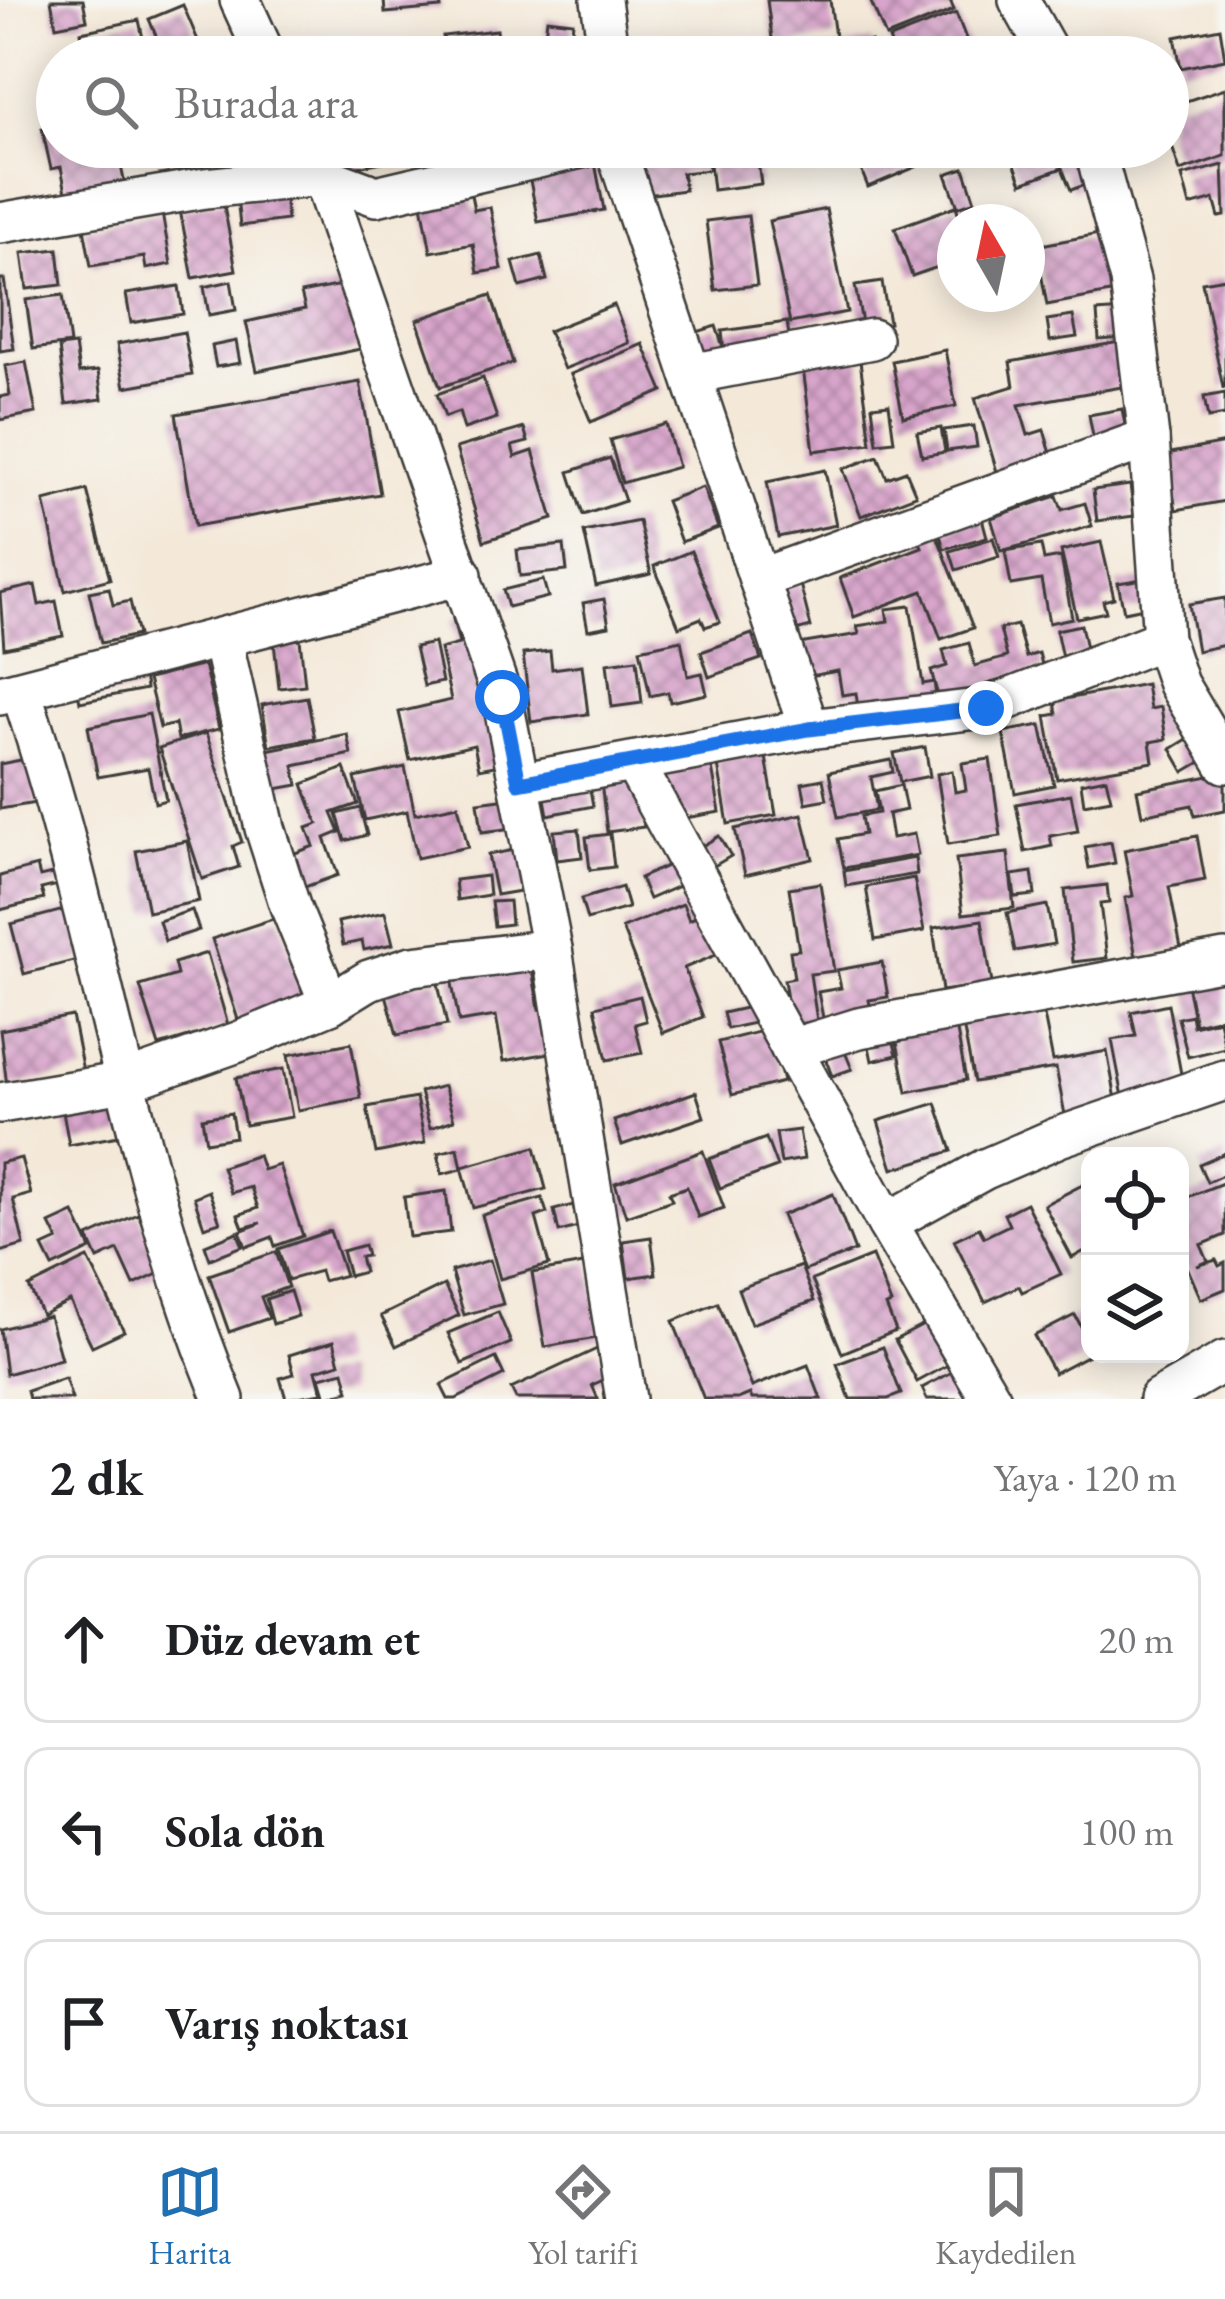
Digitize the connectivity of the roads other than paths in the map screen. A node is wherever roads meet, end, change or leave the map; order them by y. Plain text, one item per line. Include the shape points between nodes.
1 (240, 0) edge
2 (601, 0) edge
3 (1019, 0) edge
4 (256, 36) edge
5 (606, 36) edge
6 (1038, 36) edge
7 (287, 168) edge
8 (317, 168) edge
9 (327, 168) edge
10 (495, 168) edge
11 (622, 168) edge
12 (1100, 168) edge
13 (0, 223) edge
14 (872, 339) dead end
15 (691, 374) junction
16 (1149, 438) junction
17 (462, 575) junction
18 (759, 579) junction
19 (222, 639) junction
20 (1163, 639) junction
21 (11, 693) edge
22 (809, 729) junction
23 (634, 763) junction
24 (1225, 763) edge
25 (519, 783) junction
26 (552, 949) junction
27 (1225, 960) edge
28 (330, 1004) junction
29 (791, 1049) junction
30 (1225, 1080) edge
31 (125, 1082) junction
32 (0, 1103) edge
33 (887, 1223) junction
34 (1225, 1361) edge
35 (224, 1399) edge
36 (626, 1399) edge
37 (991, 1399) edge
38 (1159, 1399) edge

1 - 4 street
2 - 5 street
3 - 6 street
7 - 13 street
8 - 17 street
9 - 10 street via 376,196
11 - 15 street
12 - 16 street via 1130,280
14 - 15 street
15 - 18 street
16 - 18 street
16 - 20 street
17 - 19 street
17 - 25 street via 502,697
18 - 22 street
19 - 21 street
19 - 28 street via 265,828
20 - 22 street via 986,708
20 - 24 street via 1178,684
21 - 31 street via 53,785
22 - 23 street
23 - 25 street
23 - 29 street
25 - 26 street
26 - 28 street via 412,966
26 - 36 street
27 - 29 street via 859,1028
28 - 31 street
29 - 33 street
30 - 33 street via 1059,1137
31 - 32 street
31 - 35 street via 189,1314
33 - 37 street
34 - 38 street

